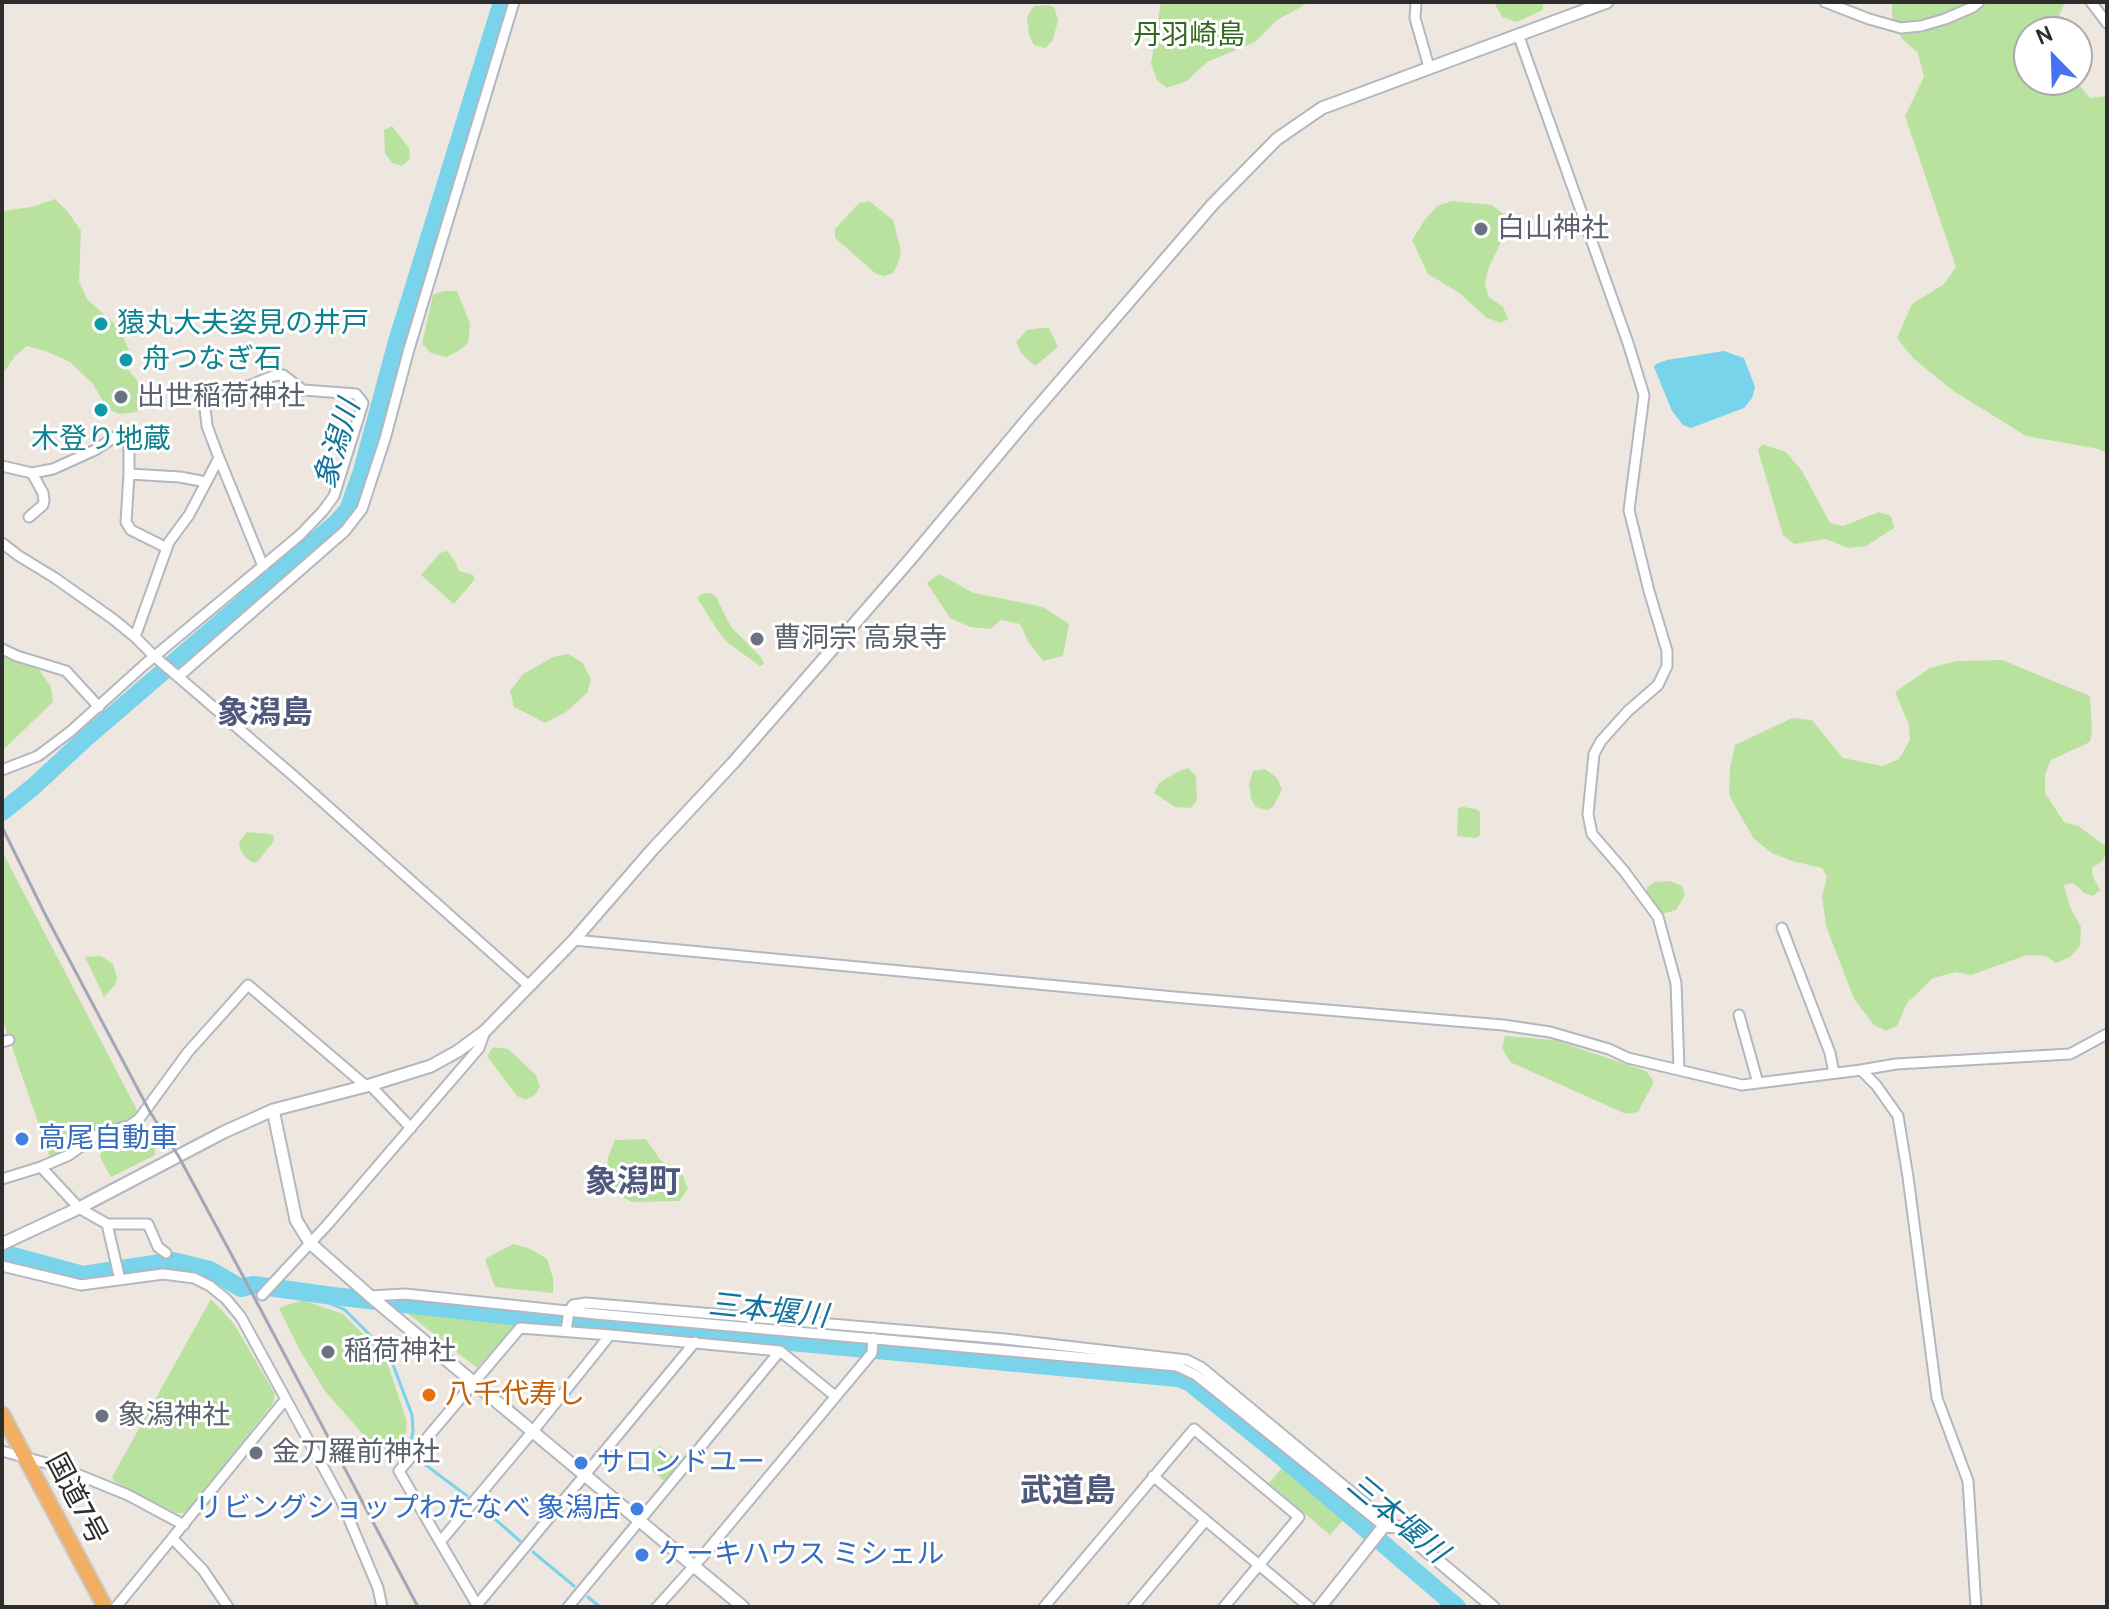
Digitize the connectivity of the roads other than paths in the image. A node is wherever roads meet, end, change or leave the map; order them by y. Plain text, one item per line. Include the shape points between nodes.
1 (514, 2) edge
2 (1416, 2) edge
3 (1607, 2) edge
4 (1825, 2) edge
5 (1979, 2) edge
6 (2091, 2) edge
7 (2107, 23) edge
8 (1518, 34) junction
9 (1429, 67) junction
10 (219, 458) junction
11 (2, 466) edge
12 (32, 473) junction
13 (129, 474) junction
14 (206, 482) junction
15 (29, 517) dead end
16 (2, 543) edge
17 (167, 548) junction
18 (263, 566) junction
19 (135, 637) junction
20 (2, 649) edge
21 (154, 657) junction
22 (178, 677) junction
23 (99, 707) junction
24 (2, 770) edge
25 (1782, 928) dead end
26 (574, 940) junction
27 (529, 986) junction
28 (1739, 1015) dead end
29 (485, 1031) junction
30 (2107, 1034) edge
31 (1679, 1070) junction
32 (1861, 1070) junction
33 (1834, 1073) junction
34 (1758, 1083) junction
35 (368, 1086) junction
36 (273, 1110) junction
37 (411, 1128) junction
38 (41, 1167) junction
39 (2, 1179) edge
40 (79, 1208) junction
41 (107, 1224) junction
42 (310, 1243) junction
43 (2, 1244) edge
44 (166, 1253) dead end
45 (2, 1266) edge
46 (120, 1280) junction
47 (262, 1295) dead end
48 (370, 1296) junction
49 (569, 1312) junction
50 (566, 1331) junction
51 (610, 1335) junction
52 (873, 1338) junction
53 (695, 1342) junction
54 (780, 1351) junction
55 (474, 1382) junction
56 (835, 1396) junction
57 (285, 1400) junction
58 (2, 1414) edge
59 (533, 1431) junction
60 (2, 1451) edge
61 (23, 1456) junction
62 (586, 1475) junction
63 (1153, 1476) junction
64 (641, 1521) junction
65 (1205, 1521) junction
66 (1384, 1524) junction
67 (184, 1525) junction
68 (173, 1539) junction
69 (440, 1542) junction
70 (693, 1565) junction
71 (1259, 1565) junction
72 (478, 1606) edge
73 (738, 1606) edge
74 (105, 1607) edge
75 (116, 1607) edge
76 (228, 1607) edge
77 (382, 1607) edge
78 (568, 1607) edge
79 (657, 1607) edge
80 (1044, 1607) edge
81 (1133, 1607) edge
82 (1224, 1607) edge
83 (1309, 1607) edge
84 (1320, 1607) edge
85 (1493, 1607) edge
86 (1976, 1607) edge

1 - 22 street via 362,509 345,531
2 - 9 street via 1415,18
3 - 8 street
4 - 5 street via 1901,28 1945,19
6 - 7 street
8 - 9 street
8 - 31 street via 1644,395 1629,510 1667,666 1658,685 1628,711 1594,754 1588,814 1592,834 1658,917 1676,983
9 - 26 street via 1322,108 1253,163
10 - 14 street
10 - 18 street
10 - 18 street via 205,406 273,376 283,375 303,390 356,394 363,403 334,496
11 - 12 street
12 - 13 street via 95,450 124,431 129,435
12 - 15 street via 44,501
13 - 14 street
13 - 17 street via 126,522 131,530
14 - 17 street
16 - 19 street
17 - 19 street
18 - 21 street
19 - 21 street
20 - 23 street via 66,671
21 - 22 street
21 - 23 street
22 - 27 street
23 - 24 street via 38,756
25 - 33 street
26 - 27 street
26 - 31 street via 1503,1025 1550,1032
27 - 29 street
28 - 34 street
29 - 35 street via 431,1066
29 - 37 street via 479,1048
30 - 32 street via 2070,1054
31 - 34 street via 1742,1085
32 - 33 street
32 - 86 street via 1898,1116 1937,1398 1968,1481
33 - 34 street
35 - 36 street
35 - 37 street
35 - 38 street via 248,985 188,1052 139,1119 100,1133
36 - 40 street
36 - 42 street via 294,1213
37 - 42 street
38 - 39 street
38 - 40 street
40 - 41 street
40 - 43 street
41 - 44 street via 148,1224
41 - 46 street
42 - 47 street
42 - 48 street
45 - 46 street via 81,1285
46 - 57 street via 163,1274 210,1286 241,1317
48 - 49 street via 405,1294
48 - 55 street
49 - 50 street
49 - 52 street
49 - 66 street via 573,1305 586,1303 1187,1360
50 - 51 street
50 - 55 street via 520,1328
51 - 53 street
51 - 59 street
52 - 56 street via 872,1353
52 - 66 street via 1177,1366 1196,1375
53 - 54 street
53 - 62 street
54 - 56 street
54 - 64 street
55 - 59 street
55 - 69 street via 399,1471
56 - 70 street
57 - 67 street
57 - 77 street via 341,1500
58 - 61 highway, 国道7号
59 - 62 street
59 - 69 street
60 - 61 street
61 - 67 street via 115,1490
61 - 74 highway, 国道7号
62 - 64 street
62 - 72 street
63 - 65 street
63 - 71 street via 1194,1429 1229,1458 1299,1517
63 - 80 street
64 - 70 street
64 - 78 street
65 - 71 street
65 - 81 street
66 - 84 street
66 - 85 street via 1398,1527
67 - 68 street
68 - 75 street
68 - 76 street
69 - 72 street
70 - 73 street
70 - 79 street
71 - 82 street
71 - 83 street

